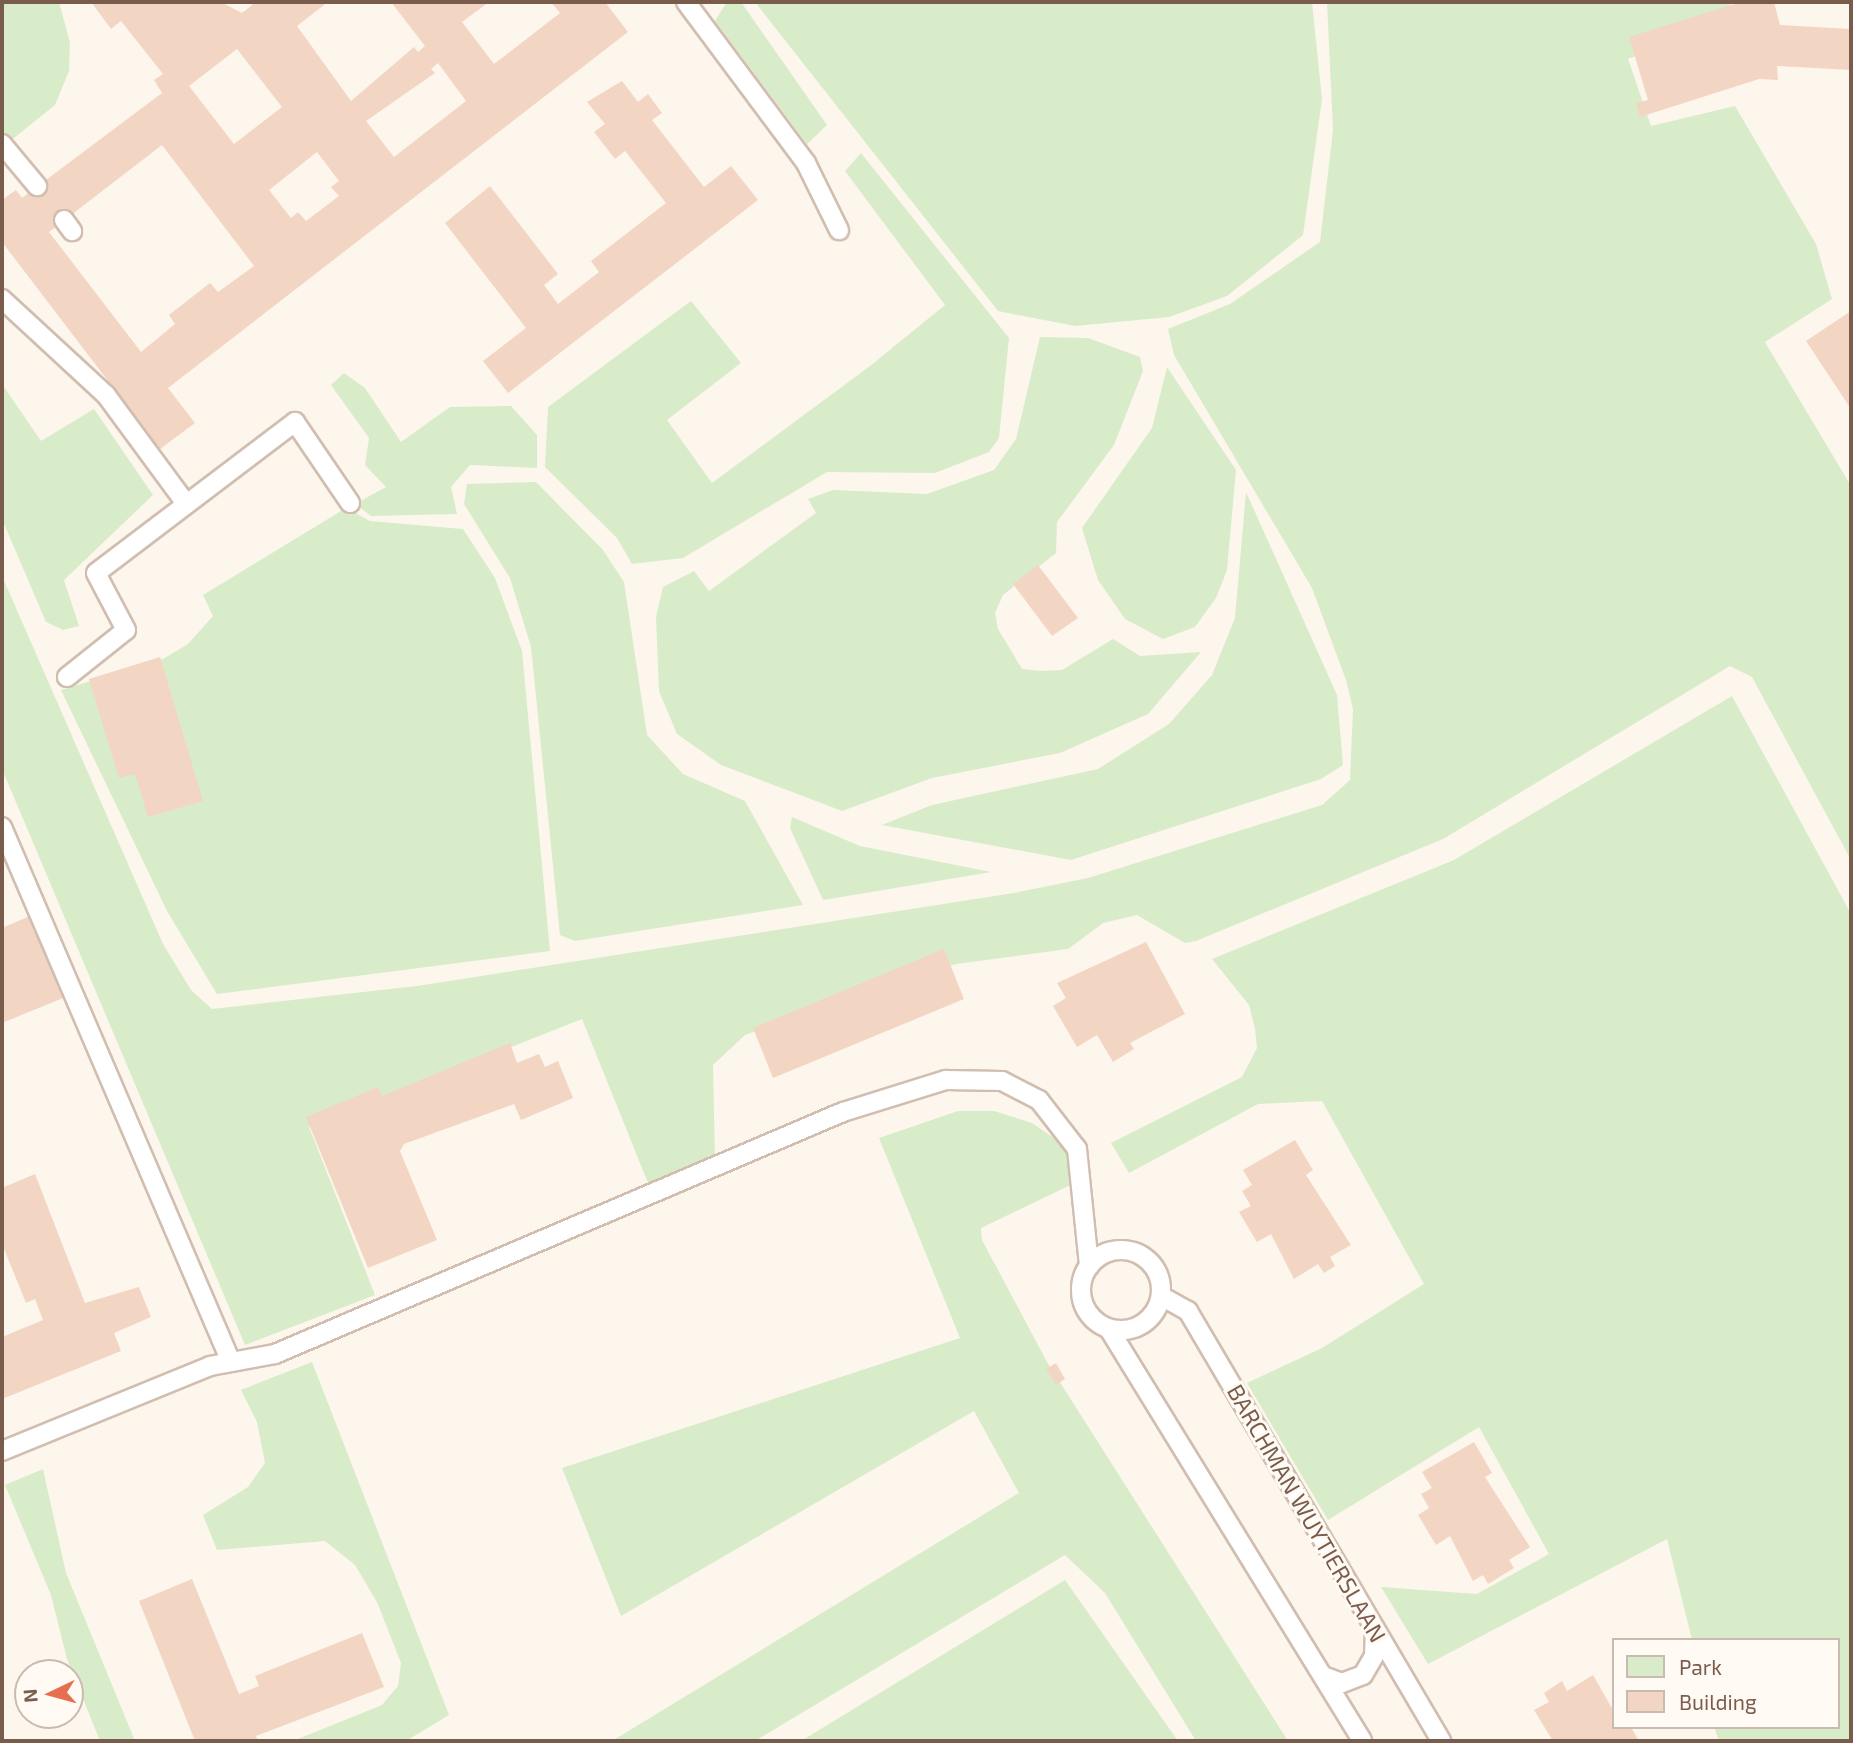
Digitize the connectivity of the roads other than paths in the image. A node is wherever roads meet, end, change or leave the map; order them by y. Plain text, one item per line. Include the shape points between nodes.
1 (686, 2) edge
2 (2, 144) edge
3 (37, 186) dead end
4 (839, 230) dead end
5 (2, 299) edge
6 (185, 502) junction
7 (350, 503) dead end
8 (67, 677) dead end
9 (2, 827) edge
10 (1089, 1266) junction
11 (1161, 1296) junction
12 (1109, 1329) junction
13 (231, 1362) junction
14 (2, 1451) edge
15 (1375, 1629) junction
16 (1323, 1676) junction
17 (1362, 1741) edge
18 (1441, 1741) edge

1 - 4 lane via 806,163
2 - 3 lane
5 - 6 lane via 106,395
6 - 7 lane via 295,422
6 - 8 lane via 96,573 126,630
9 - 13 lane
10 - 11 lane via 1099,1255 1121,1249 1143,1255 1158,1273
10 - 12 lane via 1080,1295 1090,1316
10 - 13 lane via 1077,1149 1039,1100 1002,1081 946,1080 843,1112 275,1354
11 - 12 lane via 1142,1324
11 - 15 lane, BARCHMAN WUYTIERSLAAN via 1188,1311
12 - 16 lane
13 - 14 lane
15 - 16 lane via 1374,1656 1363,1675 1342,1683
15 - 18 lane, BARCHMAN WUYTIERSLAAN
16 - 17 lane

